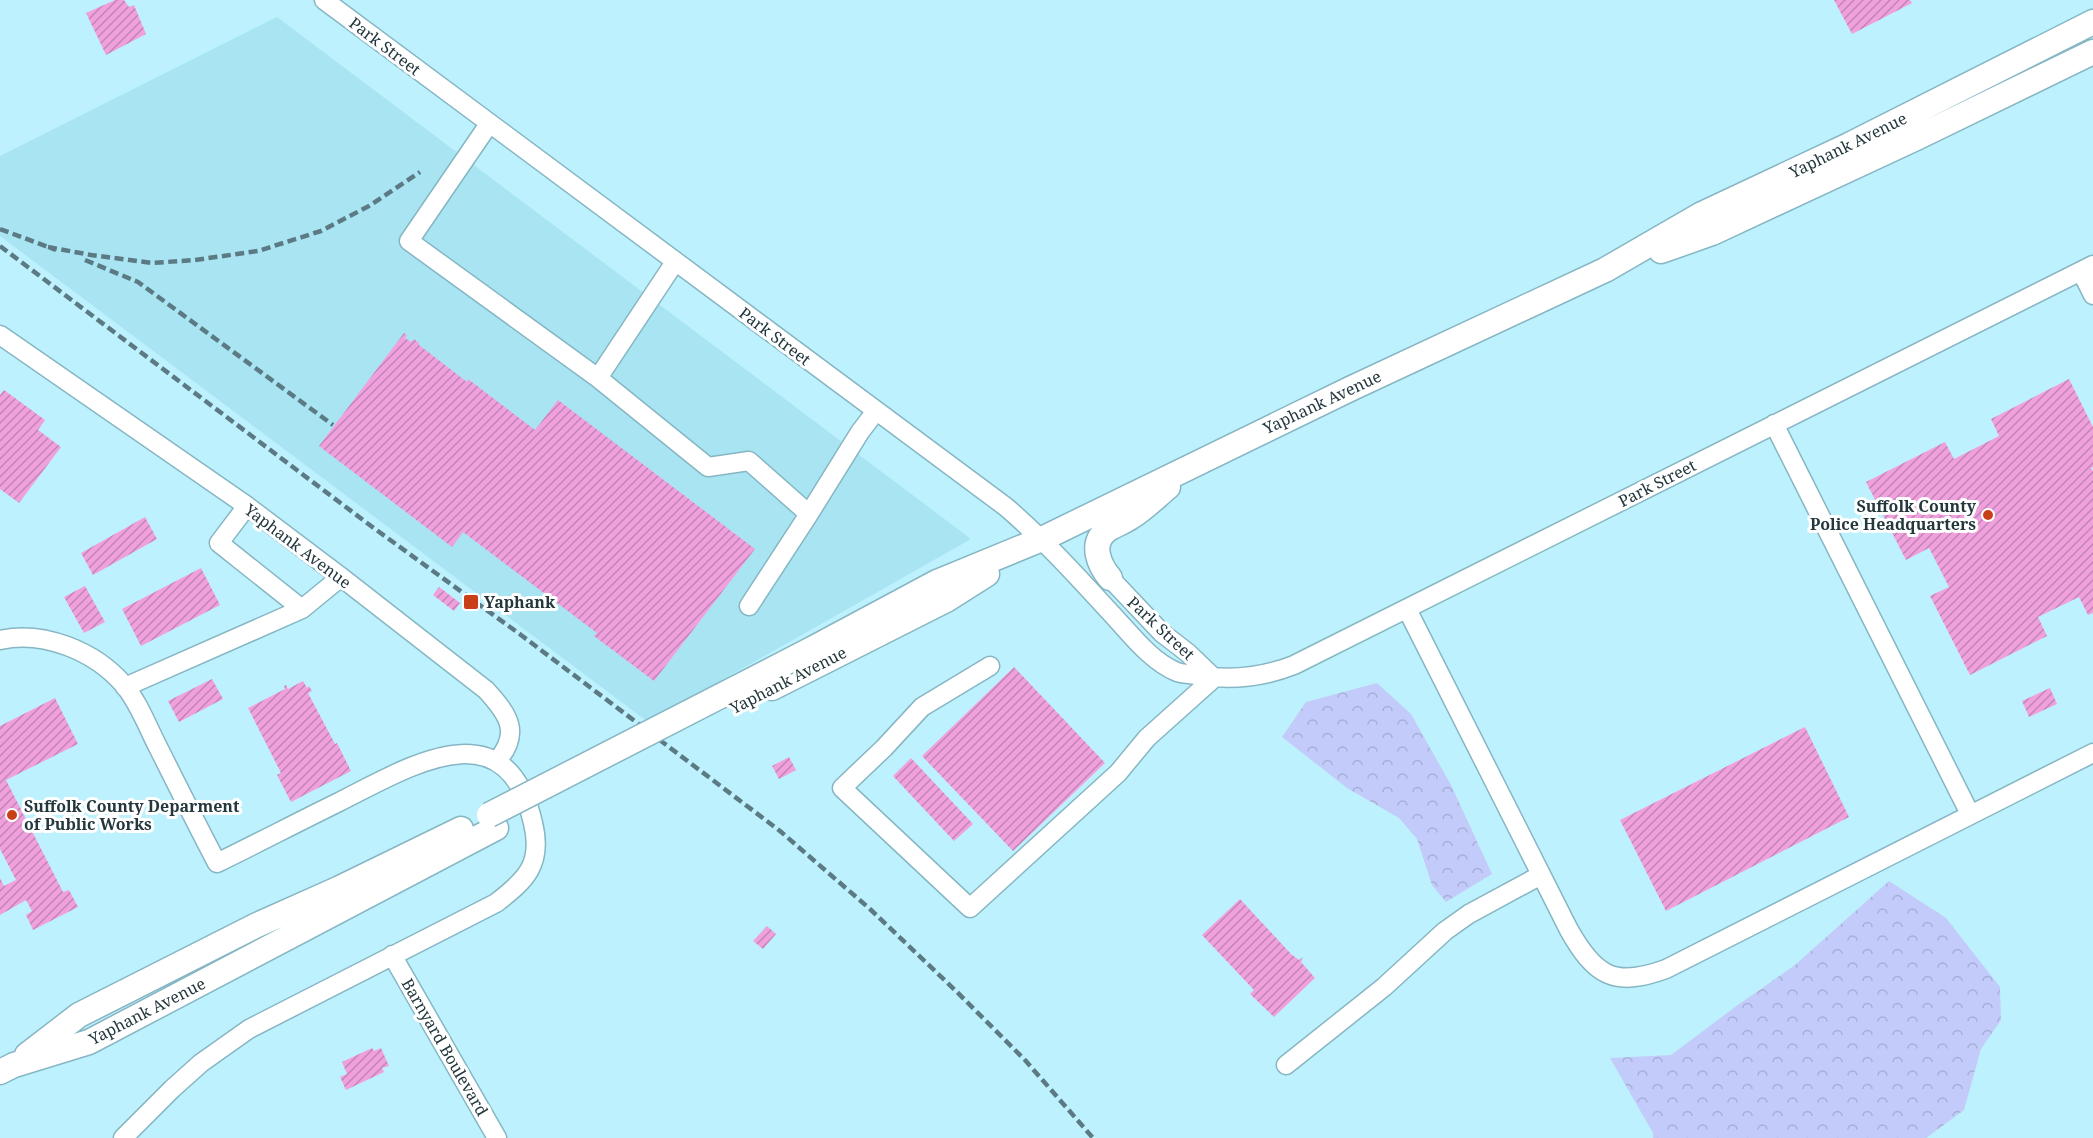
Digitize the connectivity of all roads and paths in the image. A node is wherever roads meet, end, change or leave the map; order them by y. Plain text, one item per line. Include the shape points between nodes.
1 (324, 0) edge
2 (2093, 22) edge
3 (2093, 52) edge
4 (489, 124) junction
5 (675, 262) junction
6 (2087, 268) edge
7 (1605, 270) junction
8 (2093, 295) edge
9 (0, 335) edge
10 (598, 378) junction
11 (876, 411) junction
12 (1774, 424) junction
13 (1206, 458) junction
14 (247, 506) junction
15 (809, 514) junction
16 (1042, 539) junction
17 (341, 577) junction
18 (1110, 578) joint
19 (749, 606) dead end
20 (302, 609) junction
21 (1407, 609) junction
22 (0, 640) edge
23 (990, 666) dead end
24 (1214, 678) junction
25 (126, 687) junction
26 (2093, 753) edge
27 (497, 762) junction
28 (1970, 814) junction
29 (1541, 875) junction
30 (392, 955) junction
31 (1286, 1065) dead end
32 (7, 1069) edge
33 (123, 1138) edge
34 (497, 1138) edge

1 - 4 street, Park Street
2 - 7 main road, Yaphank Avenue via 1850,145 1702,214
3 - 7 main road, Yaphank Avenue via 1712,233
4 - 5 street, Park Street
4 - 10 street via 409,241
5 - 10 street
5 - 11 street, Park Street
6 - 8 street
6 - 12 street, Park Street
7 - 13 main road, Yaphank Avenue
9 - 14 street, Yaphank Avenue
10 - 15 street via 708,467 749,461
11 - 15 street
11 - 16 street, Park Street via 1006,507
12 - 21 street, Park Street
12 - 28 street
13 - 16 main road, Yaphank Avenue
13 - 18 main road via 1101,536 1097,552
14 - 17 street, Yaphank Avenue
14 - 20 street via 219,543
15 - 19 street
16 - 24 street, Park Street via 1160,661 1178,672
16 - 32 main road, Yaphank Avenue via 937,582 815,657 492,822 89,1042
17 - 20 street
17 - 27 street, Yaphank Avenue via 495,699 511,731 510,742
18 - 24 street, Park Street via 1162,633
20 - 25 street
21 - 24 street, Park Street via 1280,671 1252,678
21 - 29 street
22 - 25 street via 35,637 68,647 97,663
23 - 24 street via 922,707 842,788 970,908 1118,773 1147,738
25 - 27 street via 217,863 436,756 466,753
26 - 28 street
27 - 30 street via 521,789 533,819 536,848 524,880 496,903
28 - 29 street via 1666,969 1640,977 1615,977 1594,967
29 - 31 street via 1445,931 1384,987
30 - 33 street via 277,1012 225,1044
30 - 34 street, Barnyard Boulevard

